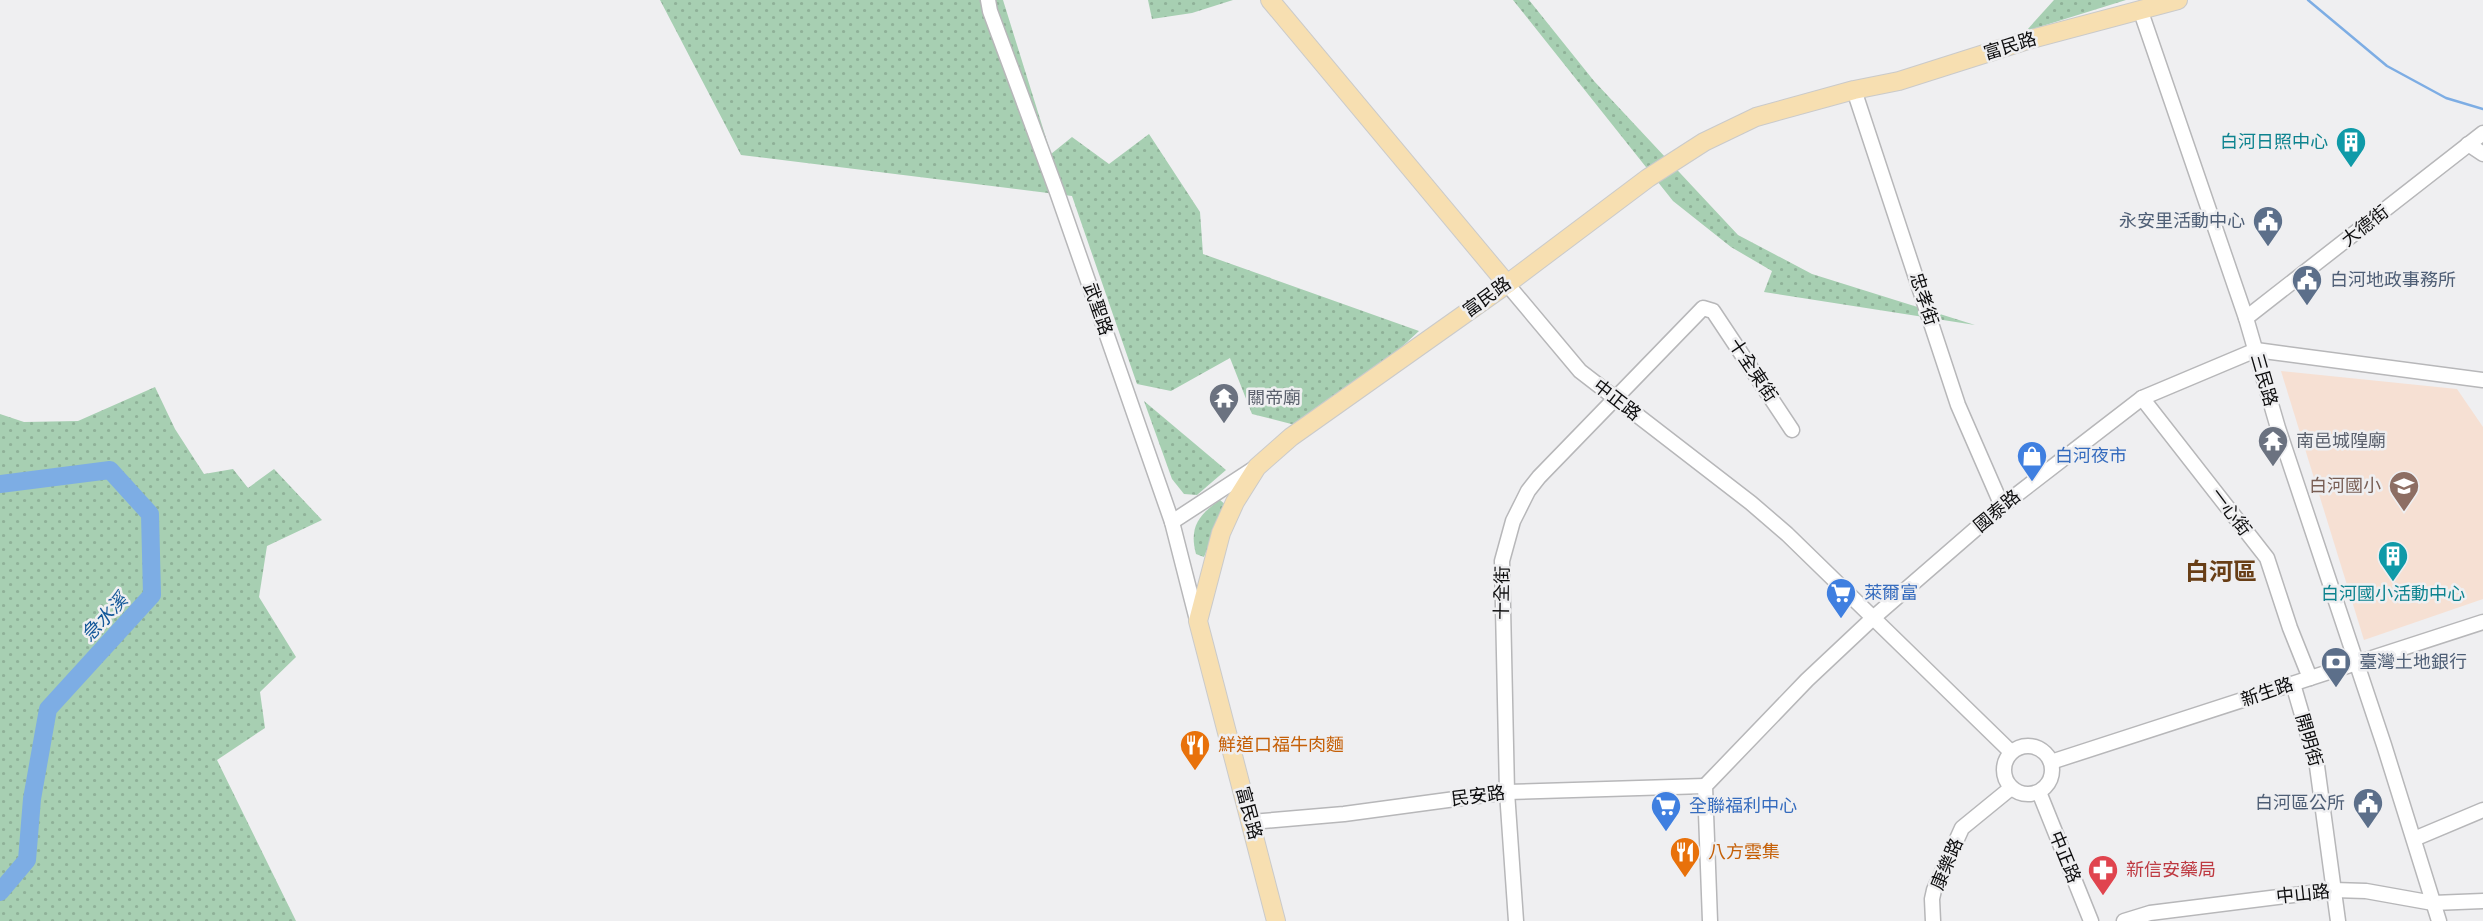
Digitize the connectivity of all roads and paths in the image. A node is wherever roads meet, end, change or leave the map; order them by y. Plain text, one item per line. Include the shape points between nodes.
1 (988, 0) edge
2 (1270, 0) edge
3 (2178, 0) edge
4 (2138, 4) edge
5 (1854, 90) junction
6 (2483, 132) edge
7 (2468, 144) junction
8 (2483, 154) edge
9 (1507, 284) junction
10 (1713, 311) joint
11 (2246, 318) junction
12 (2256, 350) junction
13 (2483, 380) edge
14 (2142, 398) junction
15 (1615, 399) junction
16 (1792, 430) dead end
17 (1257, 467) junction
18 (2002, 506) junction
19 (1172, 522) junction
20 (1873, 618) junction
21 (1198, 621) junction
22 (2483, 622) edge
23 (2356, 663) junction
24 (2310, 678) junction
25 (2293, 684) junction
26 (2011, 752) junction
27 (2050, 762) junction
28 (1705, 786) junction
29 (2011, 788) junction
30 (1507, 792) junction
31 (2039, 792) junction
32 (2483, 810) edge
33 (1251, 822) junction
34 (2414, 839) junction
35 (2334, 890) junction
36 (2483, 901) edge
37 (2433, 903) junction
38 (1276, 921) edge
39 (1516, 921) edge
40 (1710, 921) edge
41 (1933, 921) edge
42 (2091, 921) edge
43 (2124, 921) edge
44 (2338, 921) edge
45 (2439, 921) edge

1 - 19 street, 武聖路
2 - 9 main road, 中正路
3 - 4 main road, 富民路
4 - 5 main road, 富民路 via 1899,81
4 - 11 street, 三民路
5 - 9 main road, 富民路 via 1756,117 1704,142 1647,177
5 - 18 street, 忠孝街 via 1958,405
6 - 7 street, 大德街
7 - 8 street
7 - 11 street, 大德街
9 - 15 street, 中正路 via 1580,371
9 - 17 main road, 富民路 via 1291,437
10 - 15 street, 十全街 via 1703,308
10 - 16 street, 十全東街
11 - 12 street, 三民路
12 - 13 street
12 - 14 street, 國泰路
12 - 23 street, 三民路
14 - 18 street, 國泰路
14 - 24 street, 一心街 via 2267,558
15 - 20 street, 中正路 via 1768,517
15 - 30 street, 十全街 via 1528,491 1508,536 1502,561
17 - 19 street
17 - 21 main road, 富民路 via 1221,533
18 - 20 street, 國泰路
19 - 21 street, 武聖路
20 - 26 street, 中正路
20 - 28 street, 國泰路
21 - 33 main road, 富民路
22 - 23 street, 新生路
23 - 24 street, 新生路
23 - 34 street, 三民路
24 - 25 street, 新生路
25 - 27 street, 新生路
25 - 35 street, 開明街 via 2317,766
26 - 27 street via 2035,747
26 - 29 street via 2003,770
27 - 31 street via 2049,782
28 - 30 street, 民安路
28 - 40 street
29 - 31 street via 2025,794
29 - 41 street, 康樂路 via 1962,828 1934,890
30 - 33 street, 民安路
30 - 39 street, 十全街
31 - 42 street, 中正路
32 - 34 street
33 - 38 main road, 富民路
34 - 37 street, 三民路
35 - 37 street, 中山路
35 - 43 street, 中山路 via 2150,913
35 - 44 street, 開明街
36 - 37 street, 中山路
37 - 45 street, 三民路

